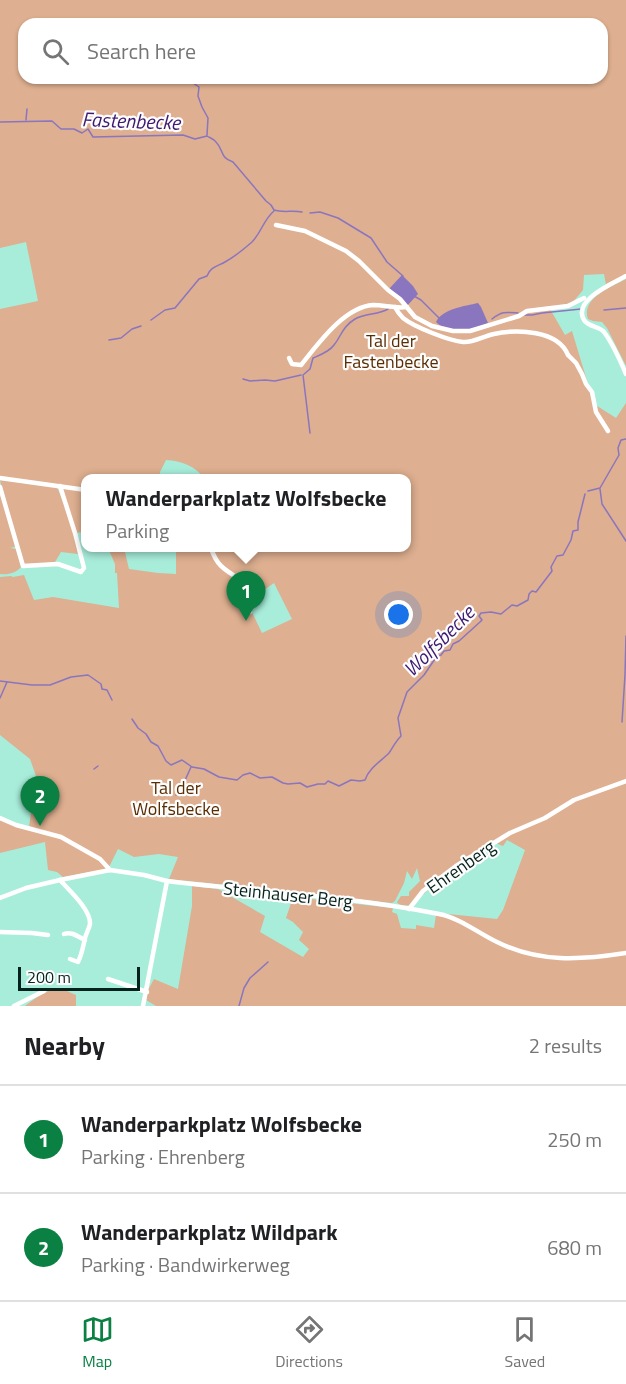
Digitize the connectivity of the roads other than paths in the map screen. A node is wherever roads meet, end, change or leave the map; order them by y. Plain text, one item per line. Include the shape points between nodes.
1 (276, 225) dead end
2 (626, 276) edge
3 (584, 298) dead end
4 (394, 307) junction
5 (407, 307) junction
6 (289, 358) dead end
7 (626, 374) edge
8 (608, 431) dead end
9 (0, 478) edge
10 (60, 486) junction
11 (0, 487) edge
12 (81, 489) edge
13 (213, 552) edge
14 (250, 612) dead end
15 (626, 781) edge
16 (0, 818) edge
17 (110, 870) junction
18 (60, 880) junction
19 (167, 881) junction
20 (0, 898) edge
21 (409, 909) junction
22 (0, 932) edge
23 (64, 934) dead end
24 (48, 935) dead end
25 (85, 940) junction
26 (626, 953) edge
27 (70, 959) dead end
28 (108, 979) dead end
29 (44, 991) dead end
30 (147, 992) junction
31 (14, 1006) edge
32 (144, 1006) edge

1 - 5 street via 305,231 346,251
2 - 7 street via 589,298 583,311 586,322 606,334
3 - 5 street via 568,306 527,311 464,332 432,326 415,317
4 - 5 street
4 - 6 street via 372,305 361,309 328,332 301,365 292,364
4 - 8 street via 413,324 464,343 519,330 552,338 576,363
9 - 10 street
10 - 11 street via 84,568 81,572 58,564 23,566
10 - 12 street
13 - 14 street via 225,570 238,578
15 - 21 street, Ehrenberg via 574,800 510,833 456,866 423,891
16 - 17 street via 61,837 100,859
17 - 18 street
17 - 19 street, Steinhauser Berg
18 - 20 street
18 - 25 street via 87,911 90,925
19 - 21 street, Steinhauser Berg
19 - 30 street
21 - 26 street, Ehrenberg via 446,916 537,957 592,958
22 - 24 street
23 - 25 street
25 - 27 street via 78,962
28 - 30 street
29 - 31 street
30 - 32 street

